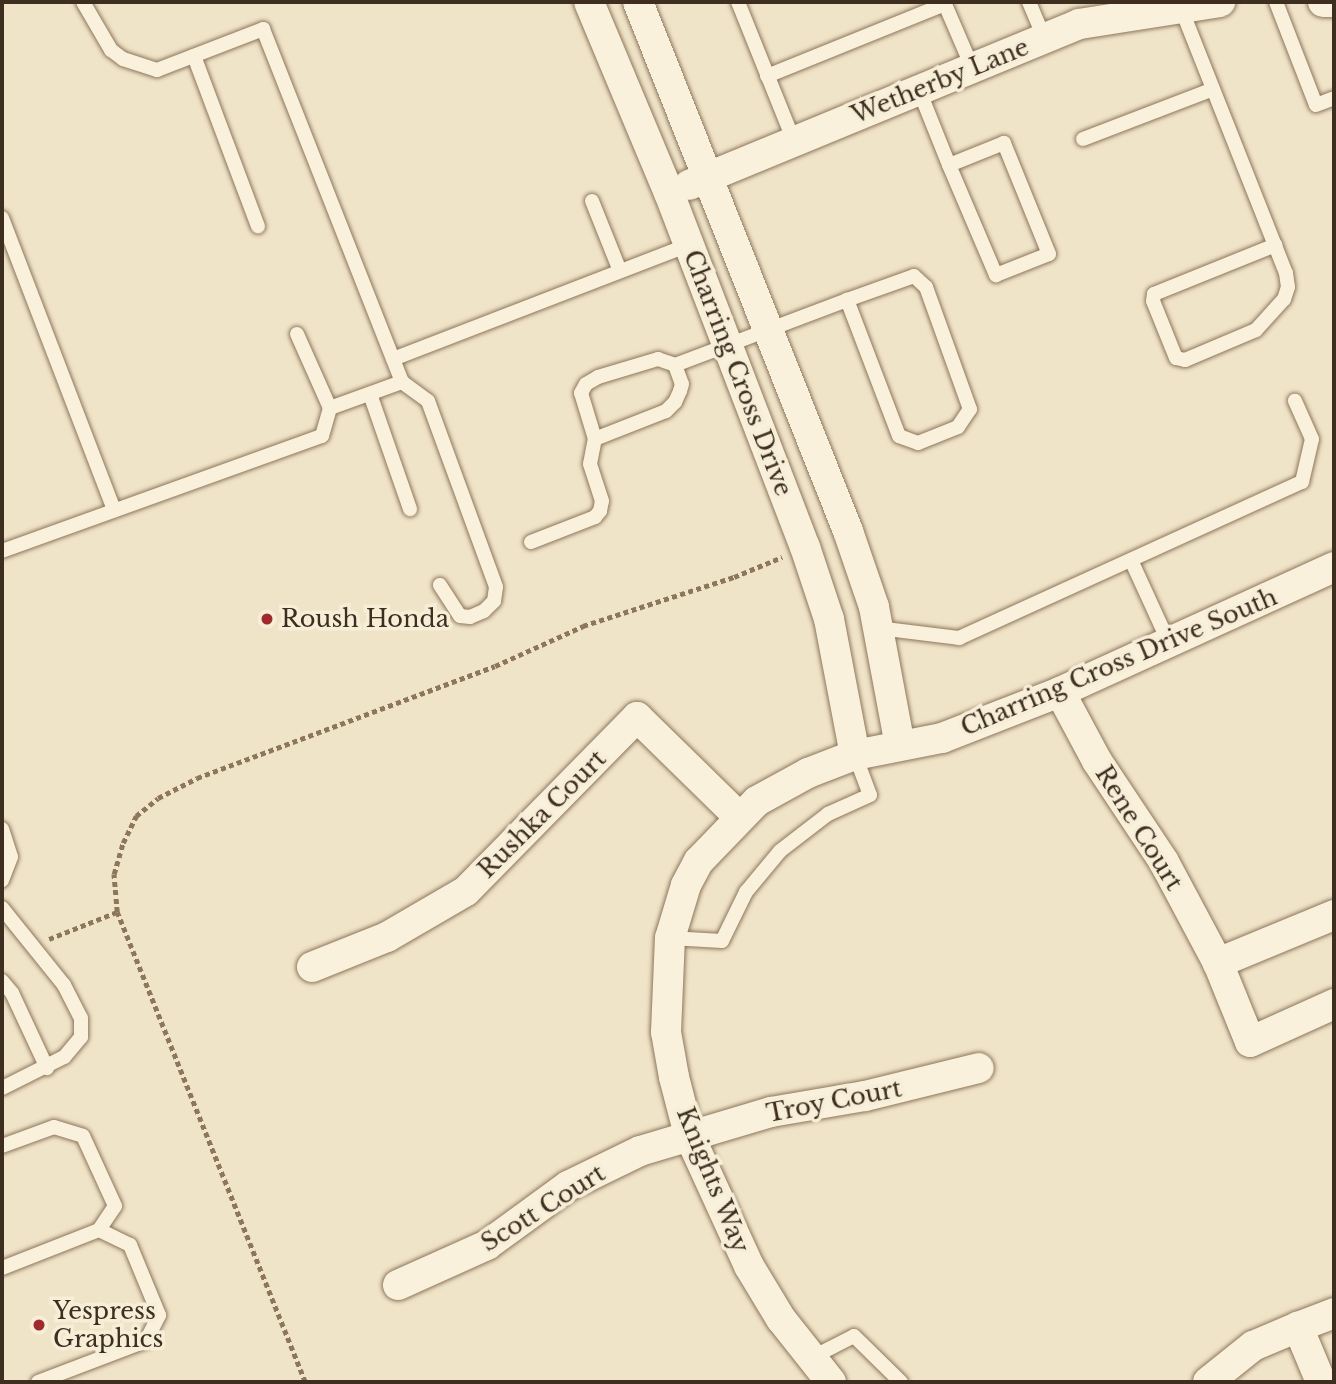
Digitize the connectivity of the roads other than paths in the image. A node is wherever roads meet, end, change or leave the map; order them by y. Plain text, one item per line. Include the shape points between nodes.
1 (83, 2) edge
2 (589, 2) edge
3 (638, 2) edge
4 (738, 2) edge
5 (1029, 2) edge
6 (1218, 2) edge
7 (1276, 2) edge
8 (1323, 2) edge
9 (1334, 2) edge
10 (944, 3) edge
11 (1181, 8) junction
12 (1044, 38) junction
13 (194, 56) junction
14 (972, 67) junction
15 (767, 76) junction
16 (1213, 89) junction
17 (919, 90) junction
18 (1334, 98) edge
19 (1083, 139) dead end
20 (794, 141) junction
21 (949, 165) junction
22 (706, 177) junction
23 (669, 193) junction
24 (592, 201) dead end
25 (2, 218) edge
26 (258, 226) dead end
27 (689, 245) junction
28 (1275, 245) junction
29 (620, 271) junction
30 (847, 300) junction
31 (768, 332) junction
32 (298, 334) dead end
33 (728, 346) junction
34 (393, 359) junction
35 (675, 365) junction
36 (402, 382) junction
37 (370, 394) junction
38 (1295, 401) dead end
39 (330, 408) junction
40 (595, 439) junction
41 (410, 509) dead end
42 (114, 510) junction
43 (531, 542) dead end
44 (2, 551) edge
45 (1131, 560) junction
46 (1334, 568) edge
47 (440, 585) dead end
48 (878, 628) junction
49 (1169, 642) junction
50 (1060, 692) junction
51 (900, 746) junction
52 (855, 755) junction
53 (740, 818) junction
54 (2, 829) edge
55 (2, 880) edge
56 (2, 908) edge
57 (1334, 915) edge
58 (670, 939) junction
59 (1218, 963) junction
60 (312, 967) dead end
61 (2, 981) edge
62 (1334, 1004) edge
63 (47, 1068) junction
64 (979, 1068) dead end
65 (2, 1088) edge
66 (689, 1135) junction
67 (2, 1146) edge
68 (99, 1230) junction
69 (2, 1268) edge
70 (398, 1285) dead end
71 (1334, 1313) edge
72 (1298, 1327) junction
73 (811, 1358) junction
74 (38, 1382) edge
75 (831, 1382) edge
76 (901, 1382) edge
77 (1208, 1382) edge
78 (1321, 1382) edge

1 - 13 lane via 111,50 123,59 157,70
2 - 23 street, Charring Cross Drive
3 - 22 street, Charring Cross Drive
4 - 15 lane
5 - 12 lane
6 - 11 street, Wetherby Lane
7 - 18 lane via 1317,105
8 - 9 street
10 - 14 lane
10 - 15 lane
11 - 12 street, Wetherby Lane via 1079,24
11 - 16 lane
12 - 14 street, Wetherby Lane
13 - 26 lane
13 - 34 lane via 264,29
14 - 17 street, Wetherby Lane
15 - 20 lane
16 - 19 lane
16 - 28 lane
17 - 20 street, Wetherby Lane
17 - 21 lane
20 - 22 street, Wetherby Lane
21 - 21 lane via 1004,143 1049,254 996,275
22 - 23 street, Wetherby Lane
22 - 31 street, Charring Cross Drive
23 - 27 street, Charring Cross Drive
24 - 29 lane
25 - 42 lane
27 - 29 lane
27 - 33 street, Charring Cross Drive
28 - 28 lane via 1286,273 1284,299 1256,330 1185,360 1176,358 1153,302 1154,294
29 - 34 lane
30 - 30 lane via 914,276 926,287 970,409 958,428 918,443 899,436
30 - 31 lane
31 - 33 lane
31 - 48 street, Charring Cross Drive via 848,531
32 - 39 lane
33 - 35 lane
33 - 52 street, Charring Cross Drive via 829,619
34 - 36 lane
35 - 40 lane via 682,384 666,411
35 - 40 lane via 657,359 586,384 581,393
36 - 37 lane
36 - 47 lane via 428,401 496,587 495,601 470,617 460,616
37 - 39 lane
37 - 41 lane
38 - 45 lane via 1312,439 1302,482
39 - 42 lane via 322,436
40 - 43 lane via 590,464 602,501 600,511
42 - 44 lane
45 - 48 lane via 959,638
45 - 49 lane
46 - 49 street, Charring Cross Drive South
48 - 51 street, Charring Cross Drive
49 - 50 street, Charring Cross Drive South
50 - 51 street, Charring Cross Drive South via 942,738
50 - 59 street, Rene Court via 1097,761 1164,862
51 - 52 street, Knights Way
52 - 53 street, Knights Way via 808,773 757,801
52 - 58 lane via 870,795 828,814 780,851 746,892 722,941
53 - 58 street, Knights Way via 698,861
53 - 60 street, Rushka Court via 637,717 466,891 387,937
54 - 55 lane via 11,857
56 - 63 lane via 64,985 80,1018 80,1037 64,1058
57 - 59 street
58 - 66 street, Knights Way via 666,1032
59 - 62 street, Rene Court via 1250,1042
61 - 63 lane
63 - 65 lane
64 - 66 street, Troy Court via 865,1096 771,1112
66 - 70 street, Scott Court via 568,1186 487,1245
66 - 73 street, Knights Way via 749,1266 781,1320
67 - 68 lane via 54,1127 83,1136 116,1206
68 - 69 lane
68 - 74 lane via 130,1245 159,1315 146,1341
71 - 72 street
72 - 77 street via 1253,1346
72 - 78 street
73 - 75 street, Knights Way
73 - 76 lane via 854,1336

